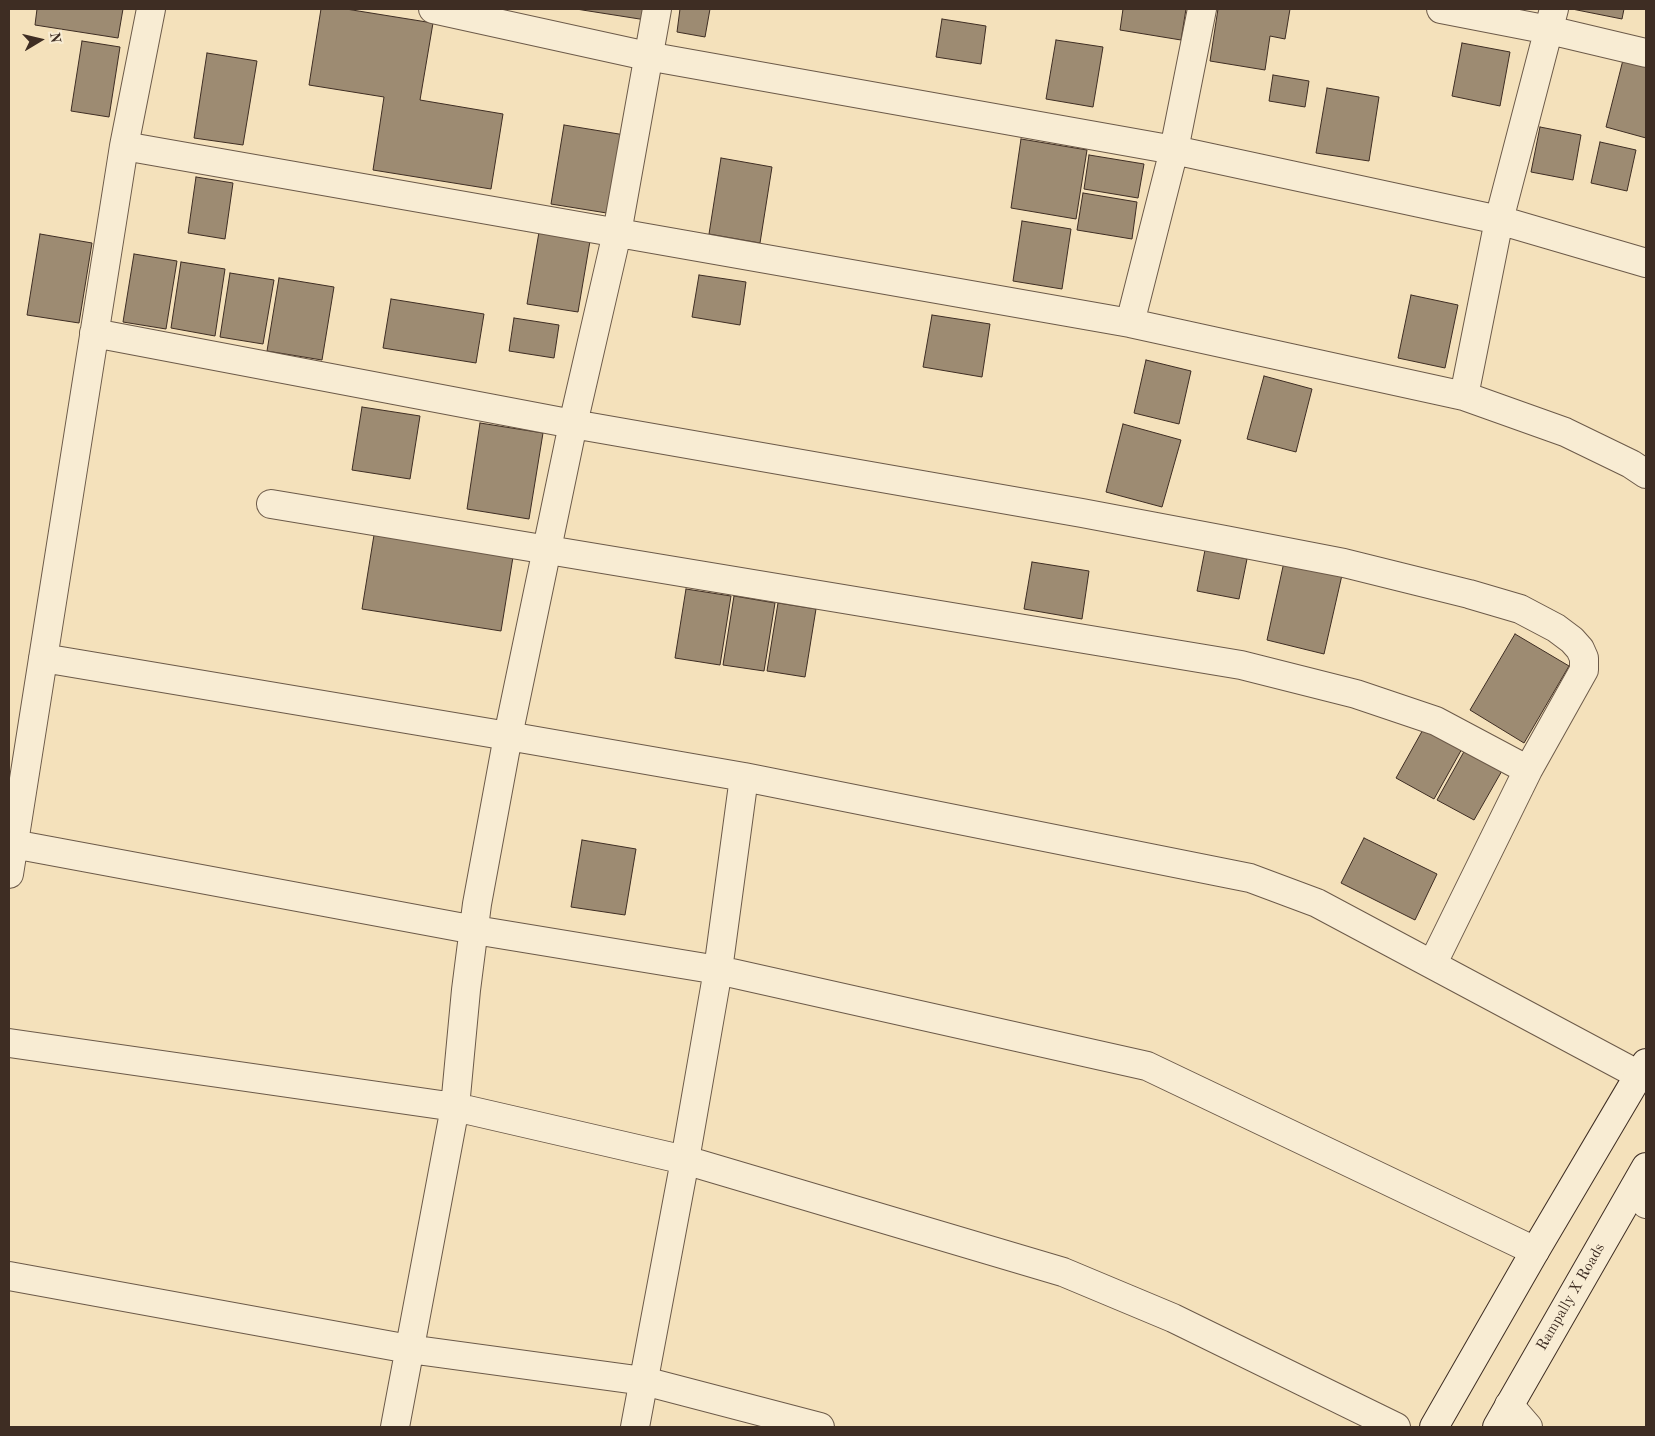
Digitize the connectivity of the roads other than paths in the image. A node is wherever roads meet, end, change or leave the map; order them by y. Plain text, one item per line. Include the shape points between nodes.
1 (151, 9) edge
2 (433, 9) edge
3 (656, 9) edge
4 (1202, 9) edge
5 (1441, 9) edge
6 (1551, 20) edge
7 (1646, 53) edge
8 (647, 56) junction
9 (124, 146) junction
10 (1174, 150) junction
11 (1499, 220) junction
12 (617, 233) junction
13 (1646, 263) edge
14 (1130, 324) junction
15 (94, 333) junction
16 (1464, 396) junction
17 (573, 424) junction
18 (1646, 474) edge
19 (271, 504) dead end
20 (546, 550) junction
21 (43, 658) junction
22 (508, 736) junction
23 (1528, 770) junction
24 (744, 777) junction
25 (13, 844) junction
26 (9, 874) edge
27 (475, 930) junction
28 (1433, 963) junction
29 (718, 970) junction
30 (9, 1042) edge
31 (1643, 1069) edge
32 (456, 1107) junction
33 (685, 1160) junction
34 (1642, 1187) edge
35 (1535, 1252) junction
36 (9, 1276) edge
37 (409, 1349) junction
38 (644, 1381) junction
39 (1503, 1416) edge
40 (395, 1427) edge
41 (635, 1427) edge
42 (820, 1427) edge
43 (1396, 1427) edge
44 (1434, 1427) edge
45 (1528, 1427) edge

1 - 9 street
2 - 8 street
3 - 8 street
4 - 10 street
5 - 6 street
6 - 7 street
6 - 11 street
8 - 10 street
8 - 12 street
9 - 12 street
9 - 15 street
10 - 11 street
10 - 14 street
11 - 13 street
11 - 16 street
12 - 14 street
12 - 17 street
14 - 16 street
15 - 17 street
15 - 21 street
16 - 18 street via 1565,432
17 - 20 street
17 - 23 street via 1335,561 1520,609 1556,628 1580,649 1584,658 1580,678
19 - 20 street
20 - 22 street
20 - 23 street via 1241,665 1356,694 1436,721
21 - 22 street
21 - 25 street
22 - 24 street
22 - 27 street
23 - 28 street
24 - 28 street via 1250,878 1317,903
24 - 29 street
25 - 26 street
25 - 27 street
27 - 29 street
27 - 32 street via 466,990
28 - 31 street
29 - 33 street
29 - 35 street via 1147,1066
30 - 32 street
31 - 35 street
32 - 33 street
32 - 37 street
33 - 38 street
33 - 43 street via 1063,1272 1173,1318
34 - 39 street, Rampally X Roads
35 - 44 street
36 - 37 street
37 - 38 street
37 - 40 street
38 - 41 street
38 - 42 street
39 - 45 street

